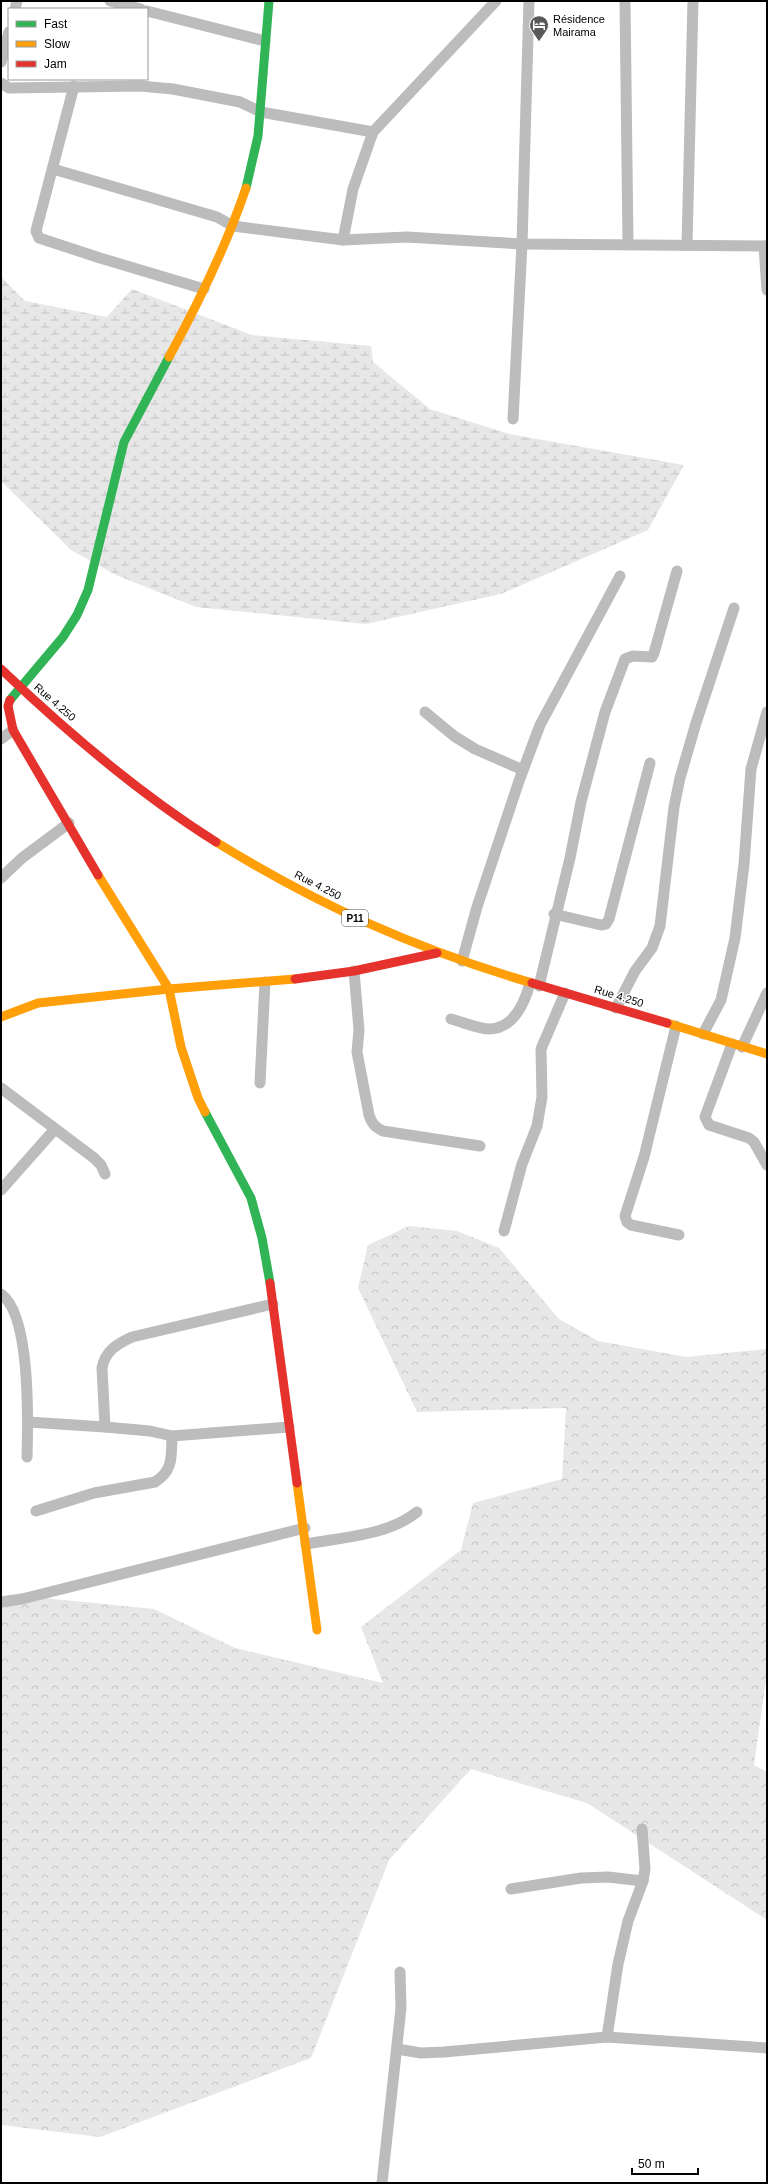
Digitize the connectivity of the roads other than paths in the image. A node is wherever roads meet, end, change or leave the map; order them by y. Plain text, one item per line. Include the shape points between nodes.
1 (110, 1) edge
2 (269, 1) edge
3 (496, 1) edge
4 (529, 1) edge
5 (625, 1) edge
6 (693, 1) edge
7 (137, 8) edge
8 (148, 11) edge
9 (8, 36) edge
10 (265, 41) junction
11 (1, 62) edge
12 (1, 83) edge
13 (74, 86) junction
14 (260, 112) junction
15 (373, 132) junction
16 (54, 169) junction
17 (232, 226) junction
18 (343, 240) junction
19 (522, 244) junction
20 (628, 244) junction
21 (687, 245) junction
22 (765, 246) edge
23 (204, 289) junction
24 (767, 290) edge
25 (512, 419) dead end
26 (677, 570) dead end
27 (620, 576) dead end
28 (734, 608) dead end
29 (1, 669) edge
30 (21, 689) junction
31 (425, 712) dead end
32 (767, 712) edge
33 (5, 718) edge
34 (13, 730) junction
35 (1, 739) edge
36 (650, 763) dead end
37 (523, 770) junction
38 (69, 822) junction
39 (1, 878) edge
40 (554, 914) junction
41 (437, 953) junction
42 (462, 961) junction
43 (354, 971) junction
44 (264, 982) junction
45 (534, 984) junction
46 (169, 989) junction
47 (565, 993) junction
48 (767, 993) edge
49 (616, 1008) junction
50 (1, 1017) edge
51 (451, 1019) dead end
52 (676, 1026) junction
53 (703, 1034) junction
54 (737, 1045) junction
55 (767, 1054) edge
56 (260, 1083) dead end
57 (1, 1088) edge
58 (55, 1129) junction
59 (480, 1146) dead end
60 (767, 1165) edge
61 (105, 1174) dead end
62 (1, 1190) edge
63 (504, 1231) dead end
64 (679, 1235) dead end
65 (1, 1294) edge
66 (274, 1304) junction
67 (28, 1422) junction
68 (104, 1426) junction
69 (289, 1427) junction
70 (172, 1436) junction
71 (27, 1457) dead end
72 (36, 1511) dead end
73 (417, 1512) dead end
74 (305, 1528) junction
75 (306, 1544) junction
76 (1, 1602) edge
77 (316, 1630) dead end
78 (642, 1829) dead end
79 (643, 1881) junction
80 (511, 1889) dead end
81 (400, 1972) dead end
82 (607, 2037) junction
83 (767, 2048) edge
84 (397, 2049) junction
85 (382, 2183) edge

1 - 7 street
2 - 10 street
3 - 15 street
4 - 19 street
5 - 20 street
6 - 21 street
8 - 10 street
9 - 11 street
10 - 14 street
12 - 13 street via 9,88
13 - 14 street via 173,89 240,102
13 - 16 street
14 - 15 street
14 - 17 street via 250,172
15 - 18 street via 353,189
16 - 17 street via 217,217
16 - 23 street via 36,231 39,238
17 - 18 street
17 - 23 street
18 - 19 street via 407,237
19 - 20 street
19 - 25 street
20 - 21 street
21 - 22 street
22 - 24 street
23 - 30 street via 124,442 88,590 77,615 63,637
26 - 40 street via 652,657 633,656 625,659 605,712
27 - 37 street via 540,725
28 - 49 street via 680,778 674,807 660,926 652,948 635,971
29 - 30 street, Rue 4.250 / P11
30 - 33 street via 11,696
30 - 41 street, Rue 4.250 / P11 via 120,775 234,853 355,918
31 - 37 street via 454,736 475,749
32 - 53 street via 751,769 735,938 721,1000
33 - 34 street
34 - 35 street
34 - 38 street
36 - 40 street via 606,924
37 - 42 street
38 - 39 street via 22,858
38 - 46 street
40 - 45 street
41 - 42 street, Rue 4.250 / P11
41 - 43 street
42 - 45 street, Rue 4.250 / P11
43 - 44 street
43 - 59 street via 359,1030 357,1052 369,1115 375,1128
44 - 46 street
44 - 56 street
45 - 47 street, Rue 4.250 / P11
45 - 51 street via 516,1014 503,1025 490,1029
46 - 50 street via 38,1003
46 - 66 street via 181,1047 198,1098 251,1198 262,1238
47 - 49 street, Rue 4.250 / P11
47 - 63 street via 541,1049 542,1097 537,1126 522,1164
48 - 54 street
49 - 52 street, Rue 4.250 / P11
52 - 53 street, Rue 4.250 / P11
52 - 64 street via 644,1157 625,1216 631,1225
53 - 54 street, Rue 4.250 / P11
54 - 55 street, Rue 4.250 / P11
54 - 60 street via 705,1117 709,1125 749,1138
57 - 58 street
58 - 61 street via 94,1158
58 - 62 street
65 - 67 street via 9,1303 22,1346 28,1385
66 - 68 street via 132,1337 116,1345 104,1360 102,1368
66 - 69 street
67 - 68 street
67 - 71 street
68 - 70 street
69 - 70 street
69 - 74 street
70 - 72 street via 169,1470 156,1482 94,1493
73 - 75 street via 405,1522 386,1530
74 - 75 street
74 - 76 street via 22,1599
75 - 77 street
78 - 79 street via 645,1863
79 - 80 street via 608,1877 581,1878
79 - 82 street via 628,1921 618,1964
81 - 84 street via 401,2008
82 - 83 street
82 - 84 street via 444,2052 421,2053
84 - 85 street

